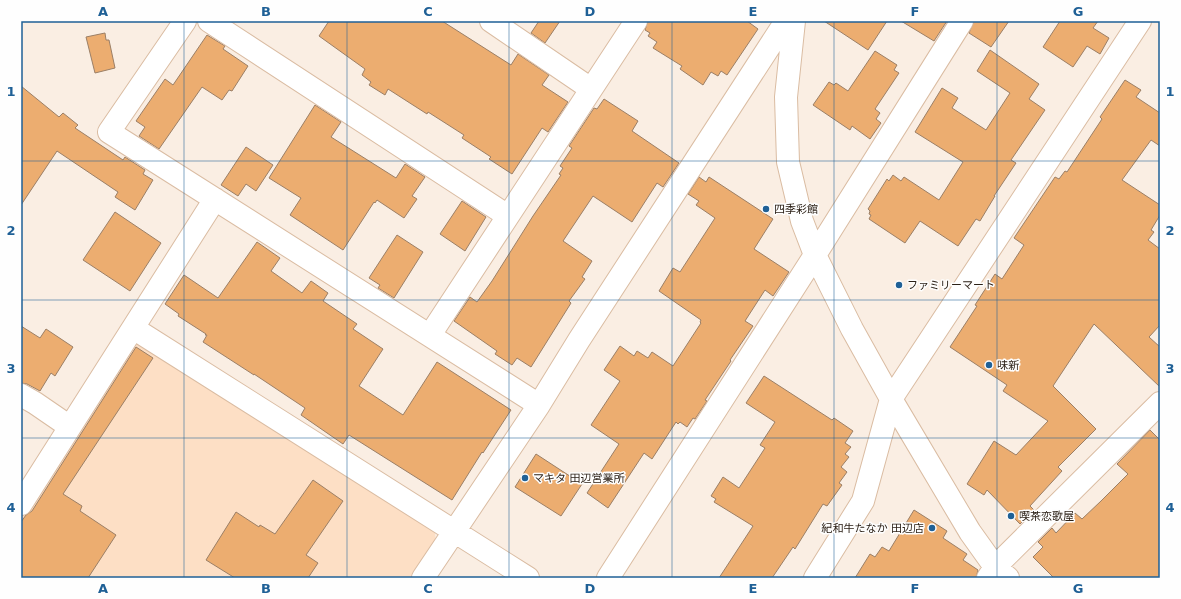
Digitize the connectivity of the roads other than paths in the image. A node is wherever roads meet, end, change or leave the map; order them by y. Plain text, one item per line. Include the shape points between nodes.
1 (184, 21) edge
2 (208, 21) edge
3 (491, 21) edge
4 (636, 21) edge
5 (786, 21) edge
6 (794, 21) edge
7 (962, 21) edge
8 (1139, 21) edge
9 (591, 90) junction
10 (215, 199) junction
11 (508, 216) junction
12 (815, 255) junction
13 (133, 328) junction
14 (430, 335) junction
15 (21, 395) edge
16 (891, 399) junction
17 (1160, 403) edge
18 (539, 405) junction
19 (70, 427) junction
20 (21, 504) edge
21 (453, 532) junction
22 (997, 574) edge
23 (423, 578) edge
24 (528, 578) edge
25 (608, 578) edge
26 (815, 578) edge

1 - 10 street via 109,132
2 - 11 street
3 - 9 street
4 - 9 street
5 - 18 street
6 - 12 street via 786,98 788,162 802,221
7 - 12 street
8 - 16 street
9 - 11 street
10 - 13 street
10 - 14 street
11 - 14 street
12 - 16 street
12 - 25 street
13 - 19 street
13 - 21 street
14 - 18 street
15 - 19 street
16 - 22 street
16 - 26 street via 863,501
17 - 22 street
18 - 21 street
19 - 20 street
21 - 23 street
21 - 24 street

